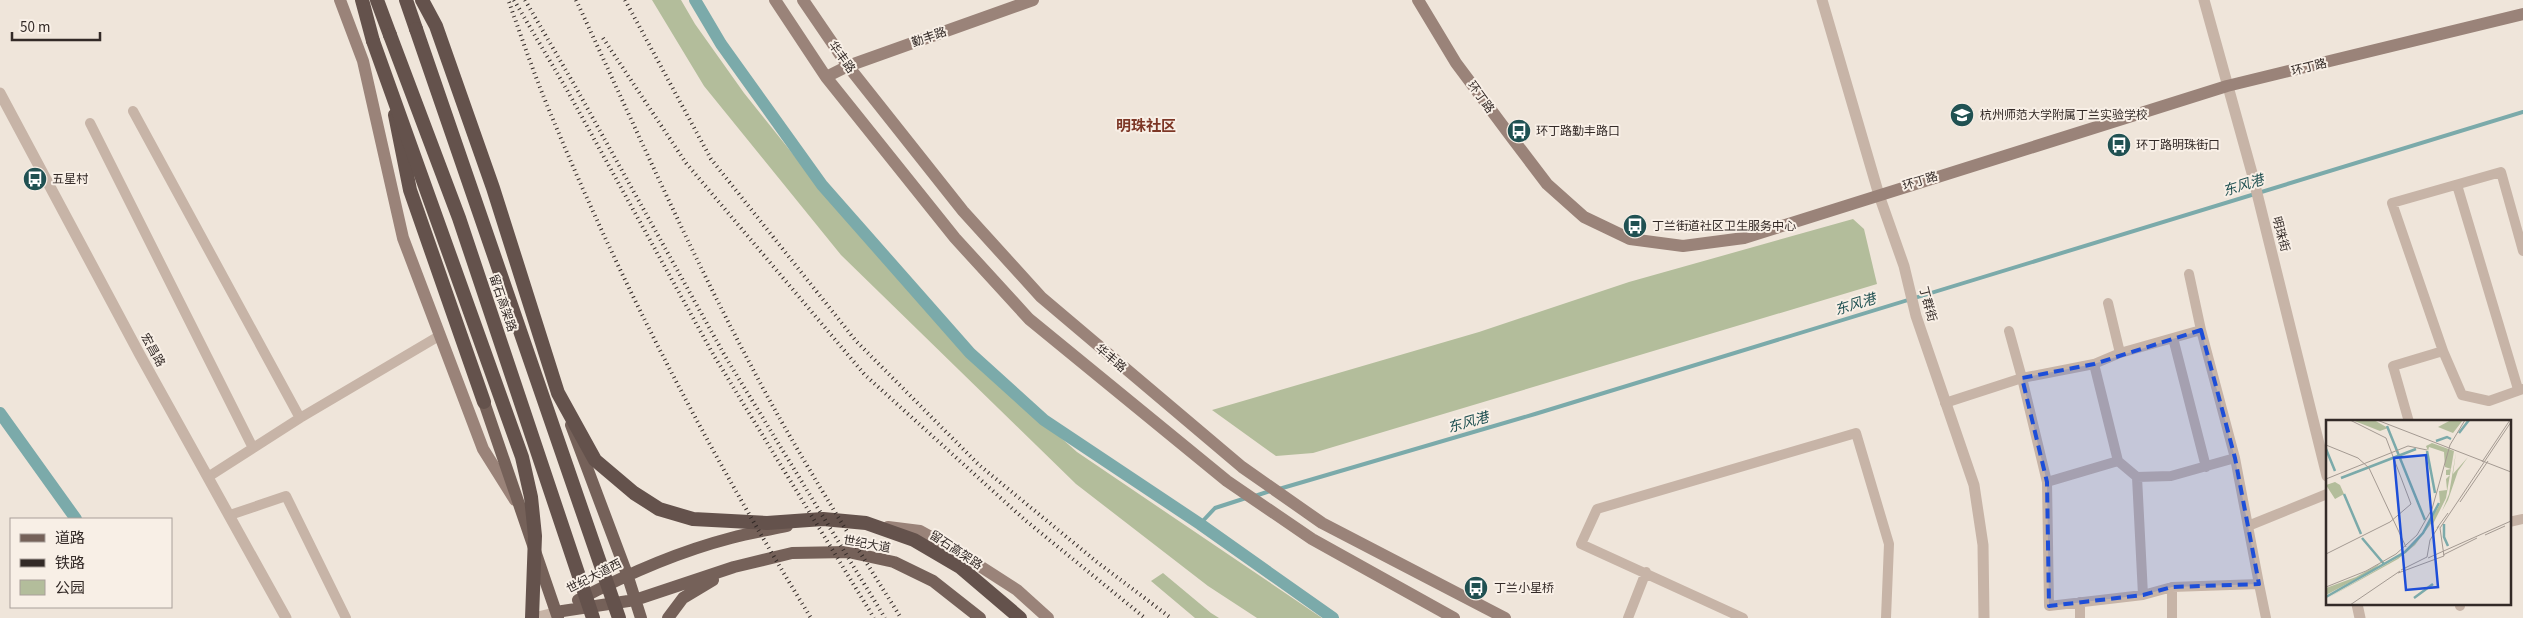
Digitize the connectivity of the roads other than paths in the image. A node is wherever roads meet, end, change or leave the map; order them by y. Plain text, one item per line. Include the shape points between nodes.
1 (340, 0) edge
2 (362, 0) edge
3 (377, 0) edge
4 (406, 0) edge
5 (422, 0) edge
6 (774, 0) edge
7 (802, 0) edge
8 (1033, 0) edge
9 (1418, 0) edge
10 (1822, 0) edge
11 (2204, 0) edge
12 (2522, 15) edge
13 (848, 66) junction
14 (826, 77) junction
15 (2227, 86) junction
16 (390, 90) junction
17 (0, 93) edge
18 (132, 111) dead end
19 (90, 124) dead end
20 (2457, 185) junction
21 (1879, 194) junction
22 (2523, 251) edge
23 (2189, 274) dead end
24 (2108, 303) dead end
25 (2201, 330) junction
26 (2009, 331) dead end
27 (439, 336) junction
28 (2173, 338) junction
29 (2443, 351) junction
30 (2120, 353) junction
31 (2094, 364) junction
32 (2022, 378) junction
33 (2521, 389) edge
34 (558, 393) junction
35 (484, 402) joint
36 (1946, 403) junction
37 (300, 418) junction
38 (2408, 420) edge
39 (252, 448) junction
40 (2235, 458) junction
41 (2118, 461) junction
42 (2206, 467) junction
43 (2326, 472) edge
44 (208, 477) junction
45 (2137, 477) junction
46 (2047, 482) junction
47 (2326, 494) edge
48 (518, 504) junction
49 (230, 516) junction
50 (823, 519) junction
51 (2523, 519) edge
52 (2510, 522) edge
53 (866, 523) junction
54 (2248, 526) junction
55 (734, 567) junction
56 (1646, 572) junction
57 (627, 574) junction
58 (2259, 584) junction
59 (2172, 587) junction
60 (2143, 595) junction
61 (635, 600) junction
62 (2080, 602) junction
63 (557, 615) edge
64 (286, 618) edge
65 (346, 618) edge
66 (532, 618) edge
67 (593, 618) edge
68 (618, 618) edge
69 (641, 618) edge
70 (668, 618) edge
71 (980, 618) edge
72 (1020, 618) edge
73 (1048, 618) edge
74 (1454, 618) edge
75 (1505, 618) edge
76 (1628, 618) edge
77 (1743, 618) edge
78 (1886, 618) edge
79 (1984, 618) edge
80 (2080, 618) edge
81 (2172, 618) edge
82 (2266, 618) edge

1 - 27 main road via 363,61 403,238
2 - 16 highway, bridge
3 - 67 highway, 留石高架路, bridge via 459,218
4 - 68 highway, 留石高架路, bridge
5 - 34 highway, 留石高架路 via 436,26 490,179
6 - 14 main road, 华丰路
7 - 13 main road, 华丰路
8 - 13 main road, 勤丰路
9 - 21 main road, 环丁路 via 1456,63 1547,184 1584,217 1630,239 1683,246 1744,238
10 - 21 street, 丁群街
11 - 15 street, 明珠街
12 - 15 main road, 环丁路
13 - 14 main road, 勤丰路
13 - 75 main road, 华丰路 via 963,211 1041,298 1242,467 1322,523
14 - 74 main road, 华丰路 via 955,238 1029,318 1227,481 1262,506 1312,539
15 - 21 main road, 环丁路
15 - 43 street, 明珠街 via 2252,173
16 - 35 highway, bridge via 410,190
16 - 66 highway, bridge via 522,457 536,536
17 - 44 street, 宏昌路
18 - 37 street
19 - 39 street
20 - 22 street via 2500,172
20 - 29 street via 2392,203
20 - 33 street
21 - 36 street, 丁群街
23 - 25 street
24 - 30 street
25 - 28 street
25 - 40 street
26 - 32 street
27 - 37 street
27 - 48 main road via 483,449
28 - 30 street
28 - 42 street
29 - 33 street via 2462,395 2489,402
29 - 38 street via 2393,366
30 - 31 street
31 - 32 street
31 - 41 street
32 - 36 street
32 - 46 street
34 - 50 highway, 留石高架路 via 595,460 659,510 720,522
34 - 57 main road
35 - 48 main road
36 - 79 street, 丁群街 via 1974,484 1983,545
37 - 39 street
39 - 44 street
40 - 42 street
40 - 54 street
41 - 45 street
41 - 46 street
42 - 45 street via 2171,476
44 - 49 street, 宏昌路
45 - 60 street
46 - 62 street via 2049,606
47 - 54 street
48 - 63 main road
49 - 64 street, 宏昌路
49 - 65 street via 286,496
50 - 53 highway, 留石高架路
50 - 57 main road, 世纪大道西 via 730,538
51 - 52 street
53 - 72 highway, 留石高架路 via 914,540 953,563
53 - 73 main road via 920,532 1017,590
54 - 58 street
55 - 61 main road, 世纪大道西
55 - 70 main road via 683,598
55 - 71 main road, 世纪大道 via 792,553 848,552 894,562 932,580
56 - 76 street
56 - 77 street
56 - 78 street via 1581,544 1597,509 1856,433 1889,544
57 - 61 main road
57 - 63 main road, 世纪大道西
58 - 59 street
58 - 82 street
59 - 60 street
59 - 81 street
60 - 62 street
61 - 63 main road, 世纪大道西
61 - 69 main road
62 - 80 street
63 - 66 street

